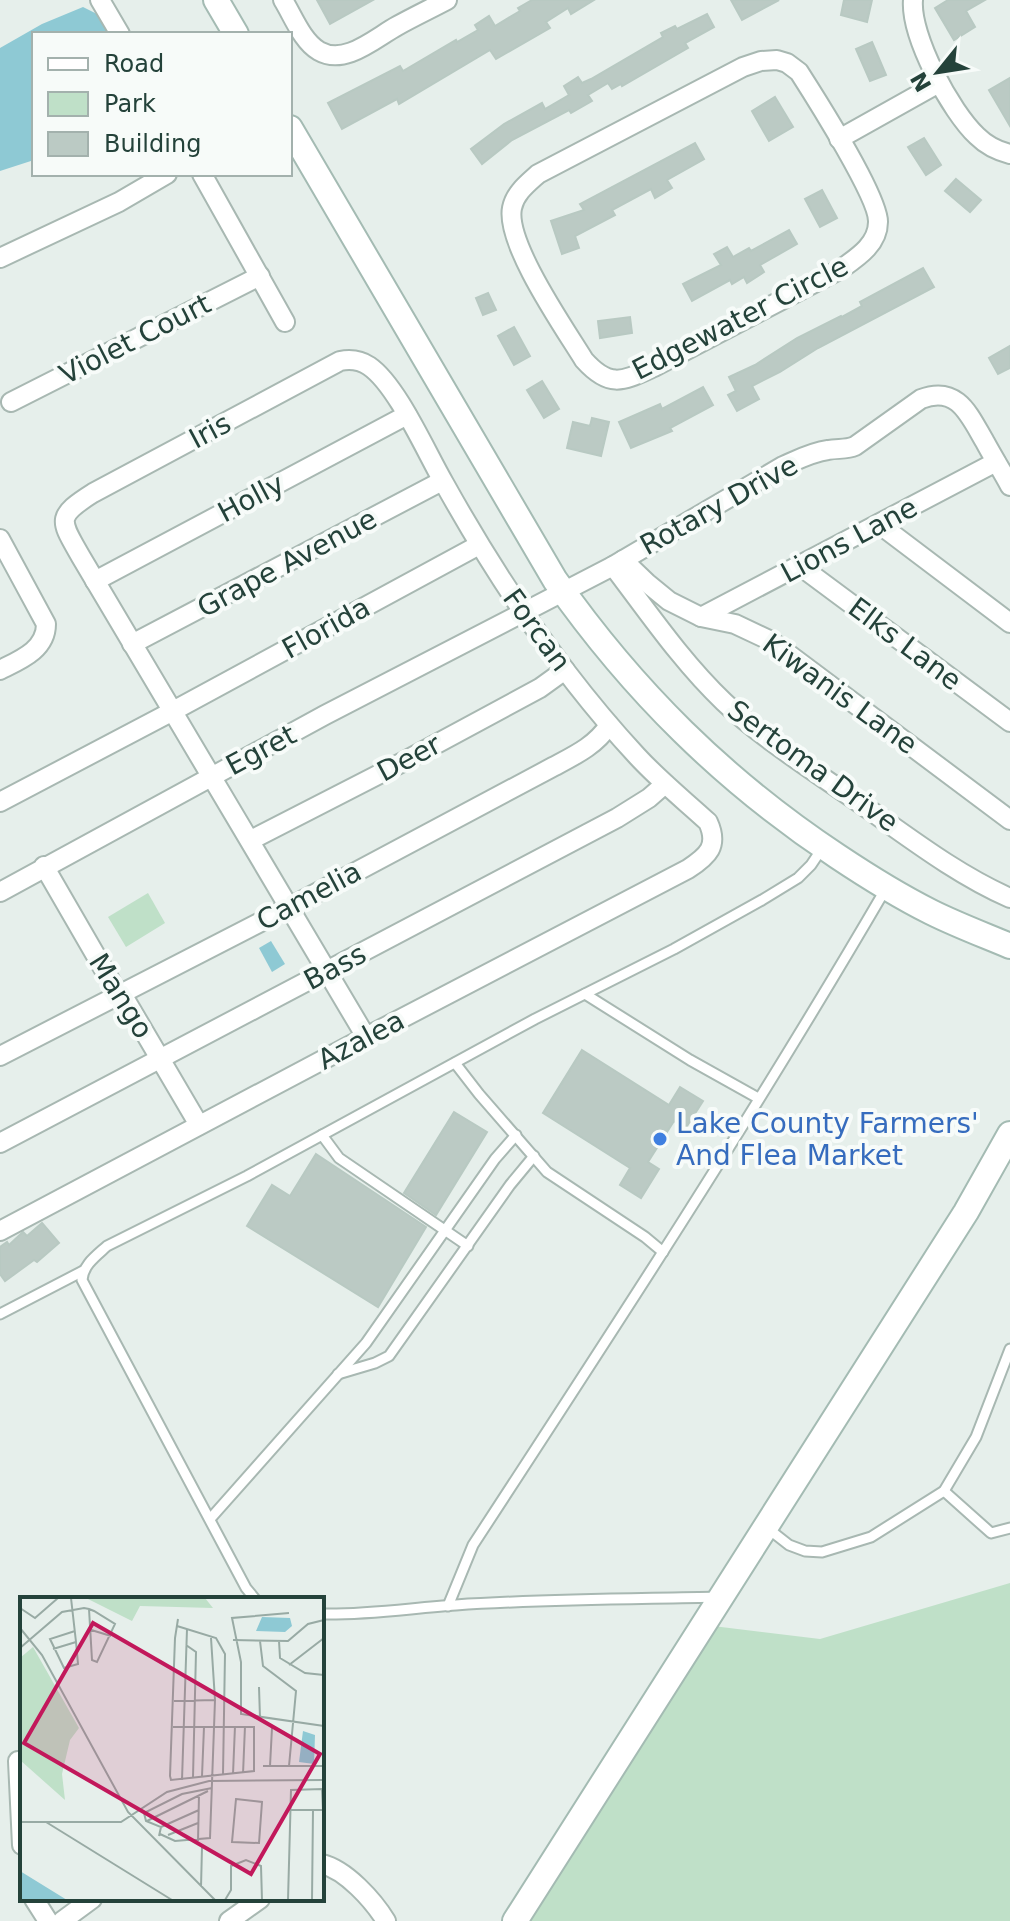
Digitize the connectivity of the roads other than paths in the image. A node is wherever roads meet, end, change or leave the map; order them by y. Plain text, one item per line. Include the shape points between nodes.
1 (100, 0) edge
2 (216, 0) edge
3 (283, 0) edge
4 (447, 0) edge
5 (913, 0) edge
6 (119, 32) edge
7 (235, 32) edge
8 (939, 83) junction
9 (292, 131) edge
10 (839, 139) junction
11 (1010, 154) edge
12 (164, 176) edge
13 (203, 176) edge
14 (0, 258) edge
15 (260, 276) junction
16 (285, 322) dead end
17 (392, 393) joint
18 (11, 402) dead end
19 (407, 415) junction
20 (996, 462) junction
21 (442, 481) junction
22 (1010, 486) edge
23 (879, 524) junction
24 (0, 539) edge
25 (479, 545) junction
26 (618, 563) junction
27 (800, 566) junction
28 (95, 581) junction
29 (563, 592) junction
30 (523, 613) junction
31 (701, 617) junction
32 (1010, 623) edge
33 (132, 644) junction
34 (0, 670) edge
35 (565, 670) junction
36 (173, 711) junction
37 (1010, 722) edge
38 (609, 725) junction
39 (212, 776) junction
40 (665, 784) junction
41 (0, 802) edge
42 (1010, 820) edge
43 (251, 840) junction
44 (714, 841) joint
45 (823, 847) junction
46 (44, 866) junction
47 (886, 887) junction
48 (0, 892) edge
49 (1010, 898) edge
50 (290, 907) junction
51 (1010, 946) edge
52 (327, 972) junction
53 (122, 994) junction
54 (585, 994) junction
55 (366, 1037) junction
56 (0, 1056) edge
57 (161, 1060) junction
58 (455, 1063) junction
59 (758, 1098) junction
60 (199, 1125) junction
61 (1010, 1134) edge
62 (322, 1135) junction
63 (516, 1135) junction
64 (0, 1143) edge
65 (534, 1156) junction
66 (444, 1230) junction
67 (0, 1231) edge
68 (468, 1246) junction
69 (663, 1252) junction
70 (83, 1271) junction
71 (0, 1314) edge
72 (1010, 1349) edge
73 (338, 1374) junction
74 (944, 1491) junction
75 (210, 1519) junction
76 (766, 1527) junction
77 (1010, 1528) edge
78 (253, 1597) edge
79 (721, 1597) junction
80 (448, 1606) junction
81 (324, 1614) edge
82 (13, 1761) edge
83 (20, 1826) edge
84 (324, 1865) edge
85 (35, 1901) edge
86 (89, 1901) edge
87 (253, 1910) edge
88 (48, 1921) edge
89 (62, 1921) edge
90 (229, 1921) edge
91 (386, 1921) edge
92 (515, 1921) edge

1 - 6 street
2 - 7 main road
3 - 4 street via 315,49 336,55 363,48
5 - 8 street via 915,26
8 - 10 street
8 - 11 street via 975,135
9 - 29 main road
10 - 10 street, Edgewater Circle via 878,212 879,224 869,246 841,269 629,378 603,377 584,360 514,234 512,207 538,174 761,61 777,60 799,72
12 - 14 street
13 - 15 street
15 - 16 street
15 - 18 street, Violet Court
17 - 19 street, Forcan
17 - 28 street, Iris via 370,366 340,361 93,493 71,507 65,527
19 - 21 street, Forcan
19 - 28 street, Holly
20 - 22 street, Rotary Drive
20 - 23 street, Lions Lane
20 - 26 street, Rotary Drive via 962,405 932,395 855,446 783,466
21 - 25 street, Forcan
21 - 33 street, Grape Avenue
23 - 27 street, Lions Lane
23 - 32 street
24 - 34 street via 46,624 35,650
25 - 30 street, Forcan
25 - 36 street, Florida
26 - 29 street, Rotary Drive
26 - 31 street, Kiwanis Lane via 669,601
26 - 49 street, Sertoma Drive via 699,676 759,732 931,853
27 - 31 street, Lions Lane
27 - 37 street, Elks Lane
28 - 33 street, Iris
29 - 30 street, Rotary Drive
29 - 45 main road via 685,736 738,784
30 - 35 street, Forcan
30 - 39 street, Egret
31 - 42 street, Kiwanis Lane via 735,624 771,641
33 - 36 street, Iris
35 - 38 street, Forcan
35 - 43 street, Deer
36 - 39 street, Iris
36 - 41 street, Florida
38 - 40 street, Forcan
38 - 50 street, Camelia via 590,746
39 - 43 street, Iris
39 - 46 street, Egret
40 - 44 street, Forcan via 708,822
40 - 52 street, Bass via 617,818
43 - 50 street, Iris
44 - 55 street, Azalea via 688,869
45 - 47 main road
45 - 54 lane via 798,878
46 - 48 street, Egret
46 - 53 street, Mango
47 - 51 main road
47 - 59 lane
50 - 52 street, Iris
50 - 53 street, Camelia
52 - 55 street, Iris
52 - 57 street, Bass
53 - 56 street, Camelia
53 - 57 street, Mango
54 - 58 lane
54 - 59 lane
55 - 60 street, Azalea
57 - 60 street, Mango
57 - 64 street, Bass
58 - 62 lane
58 - 63 lane
59 - 69 lane
60 - 67 street, Azalea
61 - 76 main road
62 - 66 lane via 339,1158
62 - 70 lane via 107,1246
63 - 65 lane
63 - 66 lane
65 - 68 lane
65 - 69 lane via 547,1172
66 - 68 lane
66 - 73 lane via 366,1343
68 - 73 lane via 389,1356
69 - 80 lane via 473,1545
70 - 71 lane
70 - 75 lane via 82,1280
72 - 74 lane via 976,1437
73 - 75 lane
74 - 76 lane via 871,1537 822,1552 789,1545
74 - 77 lane via 991,1533
75 - 78 lane
76 - 79 main road
79 - 80 lane
79 - 92 main road
80 - 81 lane
82 - 83 street
84 - 91 street via 349,1879
85 - 88 street
86 - 89 street
87 - 90 street

